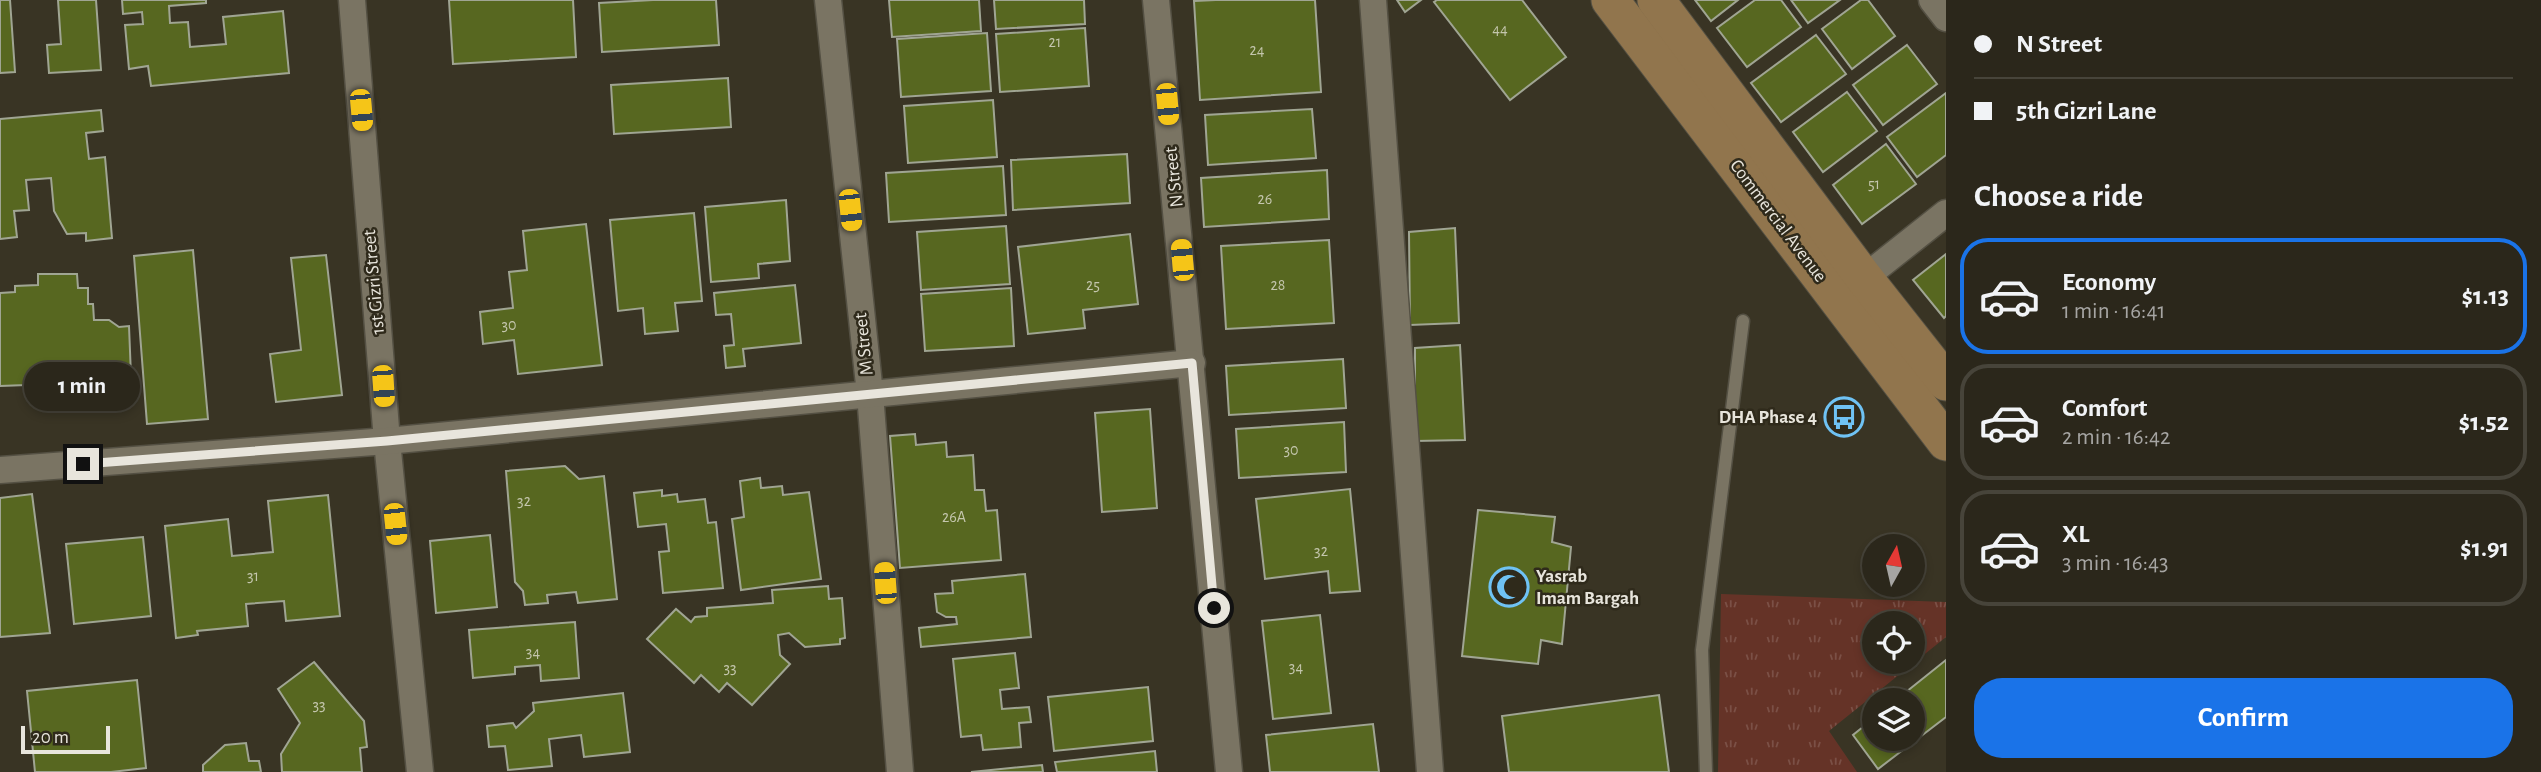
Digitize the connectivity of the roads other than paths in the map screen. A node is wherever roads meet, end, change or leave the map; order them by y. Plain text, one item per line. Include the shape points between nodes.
1 (352, 0) edge
2 (828, 0) edge
3 (1156, 0) edge
4 (1373, 0) edge
5 (1610, 0) edge
6 (1656, 0) edge
7 (1933, 0) edge
8 (1946, 18) edge
9 (1946, 213) edge
10 (1864, 278) junction
11 (1743, 321) dead end
12 (1192, 363) junction
13 (1946, 382) edge
14 (870, 394) junction
15 (387, 441) junction
16 (1946, 442) edge
17 (0, 470) edge
18 (420, 772) edge
19 (901, 772) edge
20 (1229, 772) edge
21 (1430, 772) edge
22 (1706, 772) edge

1 - 15 street, 1st Gizri Street
2 - 14 street, M Street
3 - 12 street, N Street
4 - 21 street
5 - 16 main road, Commercial Avenue
6 - 10 main road, Commercial Avenue
7 - 8 street
9 - 10 street
10 - 13 main road, Commercial Avenue
11 - 22 lane via 1702,650
12 - 14 street
12 - 20 street, N Street
14 - 15 street
14 - 19 street, M Street
15 - 17 street
15 - 18 street, 1st Gizri Street

